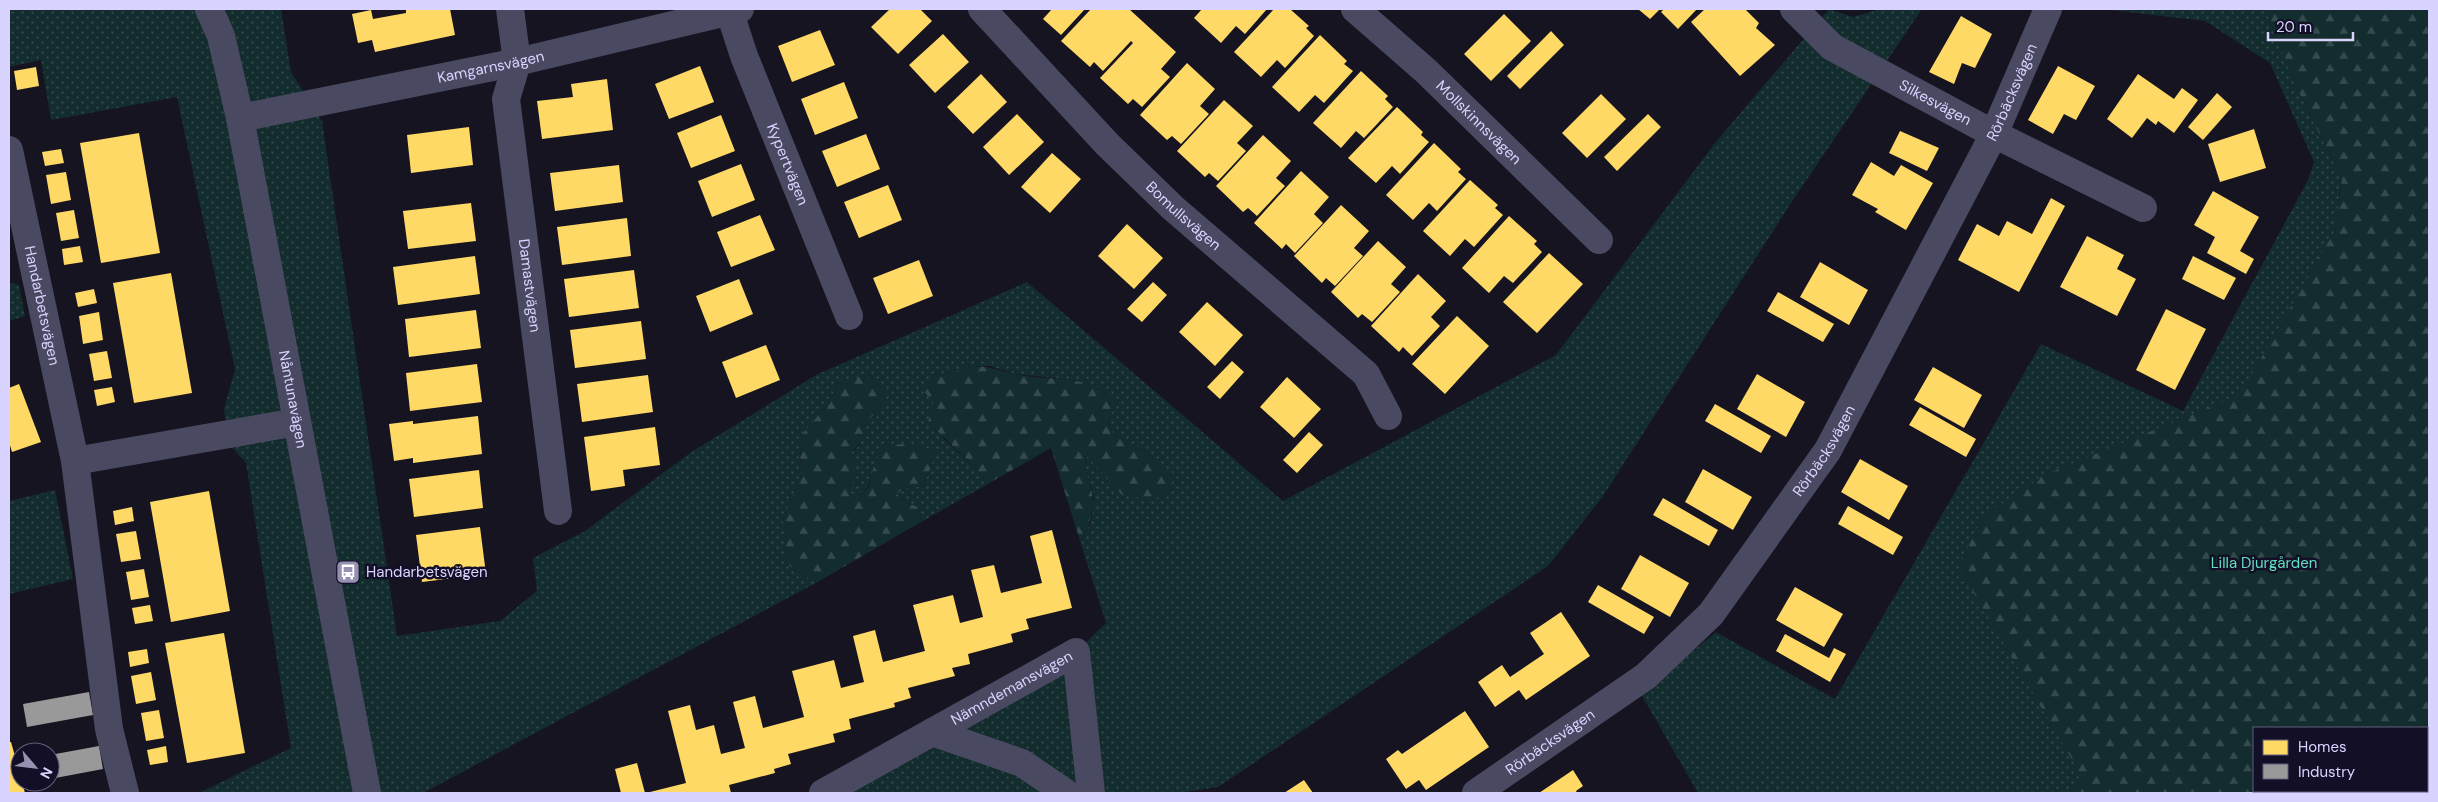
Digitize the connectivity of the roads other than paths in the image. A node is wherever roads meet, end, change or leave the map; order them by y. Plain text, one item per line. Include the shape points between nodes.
1 (209, 9) edge
2 (510, 9) edge
3 (982, 9) edge
4 (1355, 9) edge
5 (1794, 9) edge
6 (2048, 9) edge
7 (735, 11) edge
8 (517, 62) junction
9 (240, 118) junction
10 (1994, 134) junction
11 (9, 150) edge
12 (2143, 208) dead end
13 (1599, 240) dead end
14 (849, 316) dead end
15 (1388, 416) dead end
16 (297, 422) junction
17 (74, 461) junction
18 (558, 511) dead end
19 (932, 732) junction
20 (124, 793) edge
21 (367, 793) edge
22 (823, 793) edge
23 (1066, 793) edge
24 (1091, 793) edge
25 (1476, 793) edge

1 - 9 street, Nåntunavägen via 221,36
2 - 8 street
3 - 15 street, Bomullsvägen via 1107,144 1173,208 1366,374
4 - 13 street, Mollskinnsvägen via 1426,71
5 - 10 street, Silkesvägen via 1832,46
6 - 10 street, Rörbäcksvägen
7 - 8 street, Kamgarnsvägen
7 - 14 street, Kypertvägen via 744,56
8 - 9 street, Kamgarnsvägen
8 - 18 street, Damastvägen via 506,99
9 - 16 street, Nåntunavägen
10 - 12 street, Silkesvägen
10 - 25 street, Rörbäcksvägen via 1828,450 1711,614 1646,676
11 - 17 street, Handarbetsvägen
16 - 17 street
16 - 21 street, Nåntunavägen
17 - 20 street, Handarbetsvägen via 105,702
19 - 22 street, Nämndemansvägen
19 - 23 street via 1022,763
19 - 24 street, Nämndemansvägen via 1076,652

